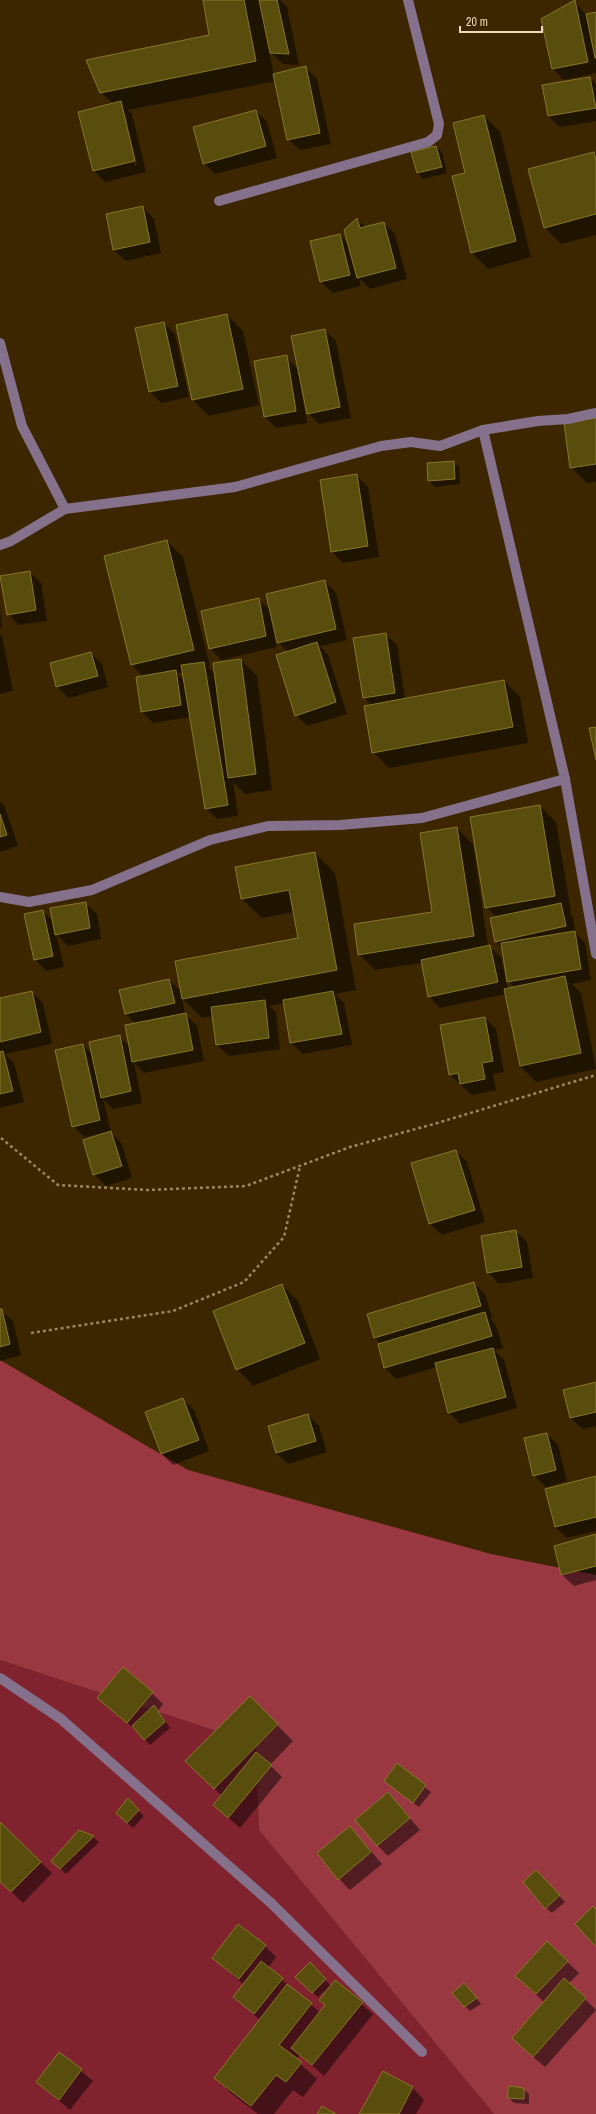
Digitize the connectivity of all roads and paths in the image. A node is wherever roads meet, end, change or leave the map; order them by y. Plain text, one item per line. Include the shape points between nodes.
1 (408, 0) edge
2 (219, 201) dead end
3 (0, 343) edge
4 (596, 413) edge
5 (483, 430) junction
6 (65, 508) junction
7 (0, 544) edge
8 (565, 779) junction
9 (0, 898) edge
10 (596, 954) edge
11 (596, 1075) edge
12 (1, 1138) dead end
13 (300, 1166) junction
14 (31, 1333) dead end
15 (0, 1678) edge
16 (422, 2052) dead end

1 - 2 street via 439,124 437,135 428,142
3 - 6 street via 22,426
4 - 5 street
5 - 6 street via 440,446 411,442 381,446 235,487
5 - 8 street
6 - 7 street via 11,541
8 - 9 street via 422,818 340,825 268,826 210,840 92,890 29,902
8 - 10 street
11 - 13 path via 350,1147
12 - 13 path via 58,1185 147,1190 246,1186
13 - 14 path via 284,1237 244,1282 173,1311
15 - 16 street via 61,1719 271,1903

